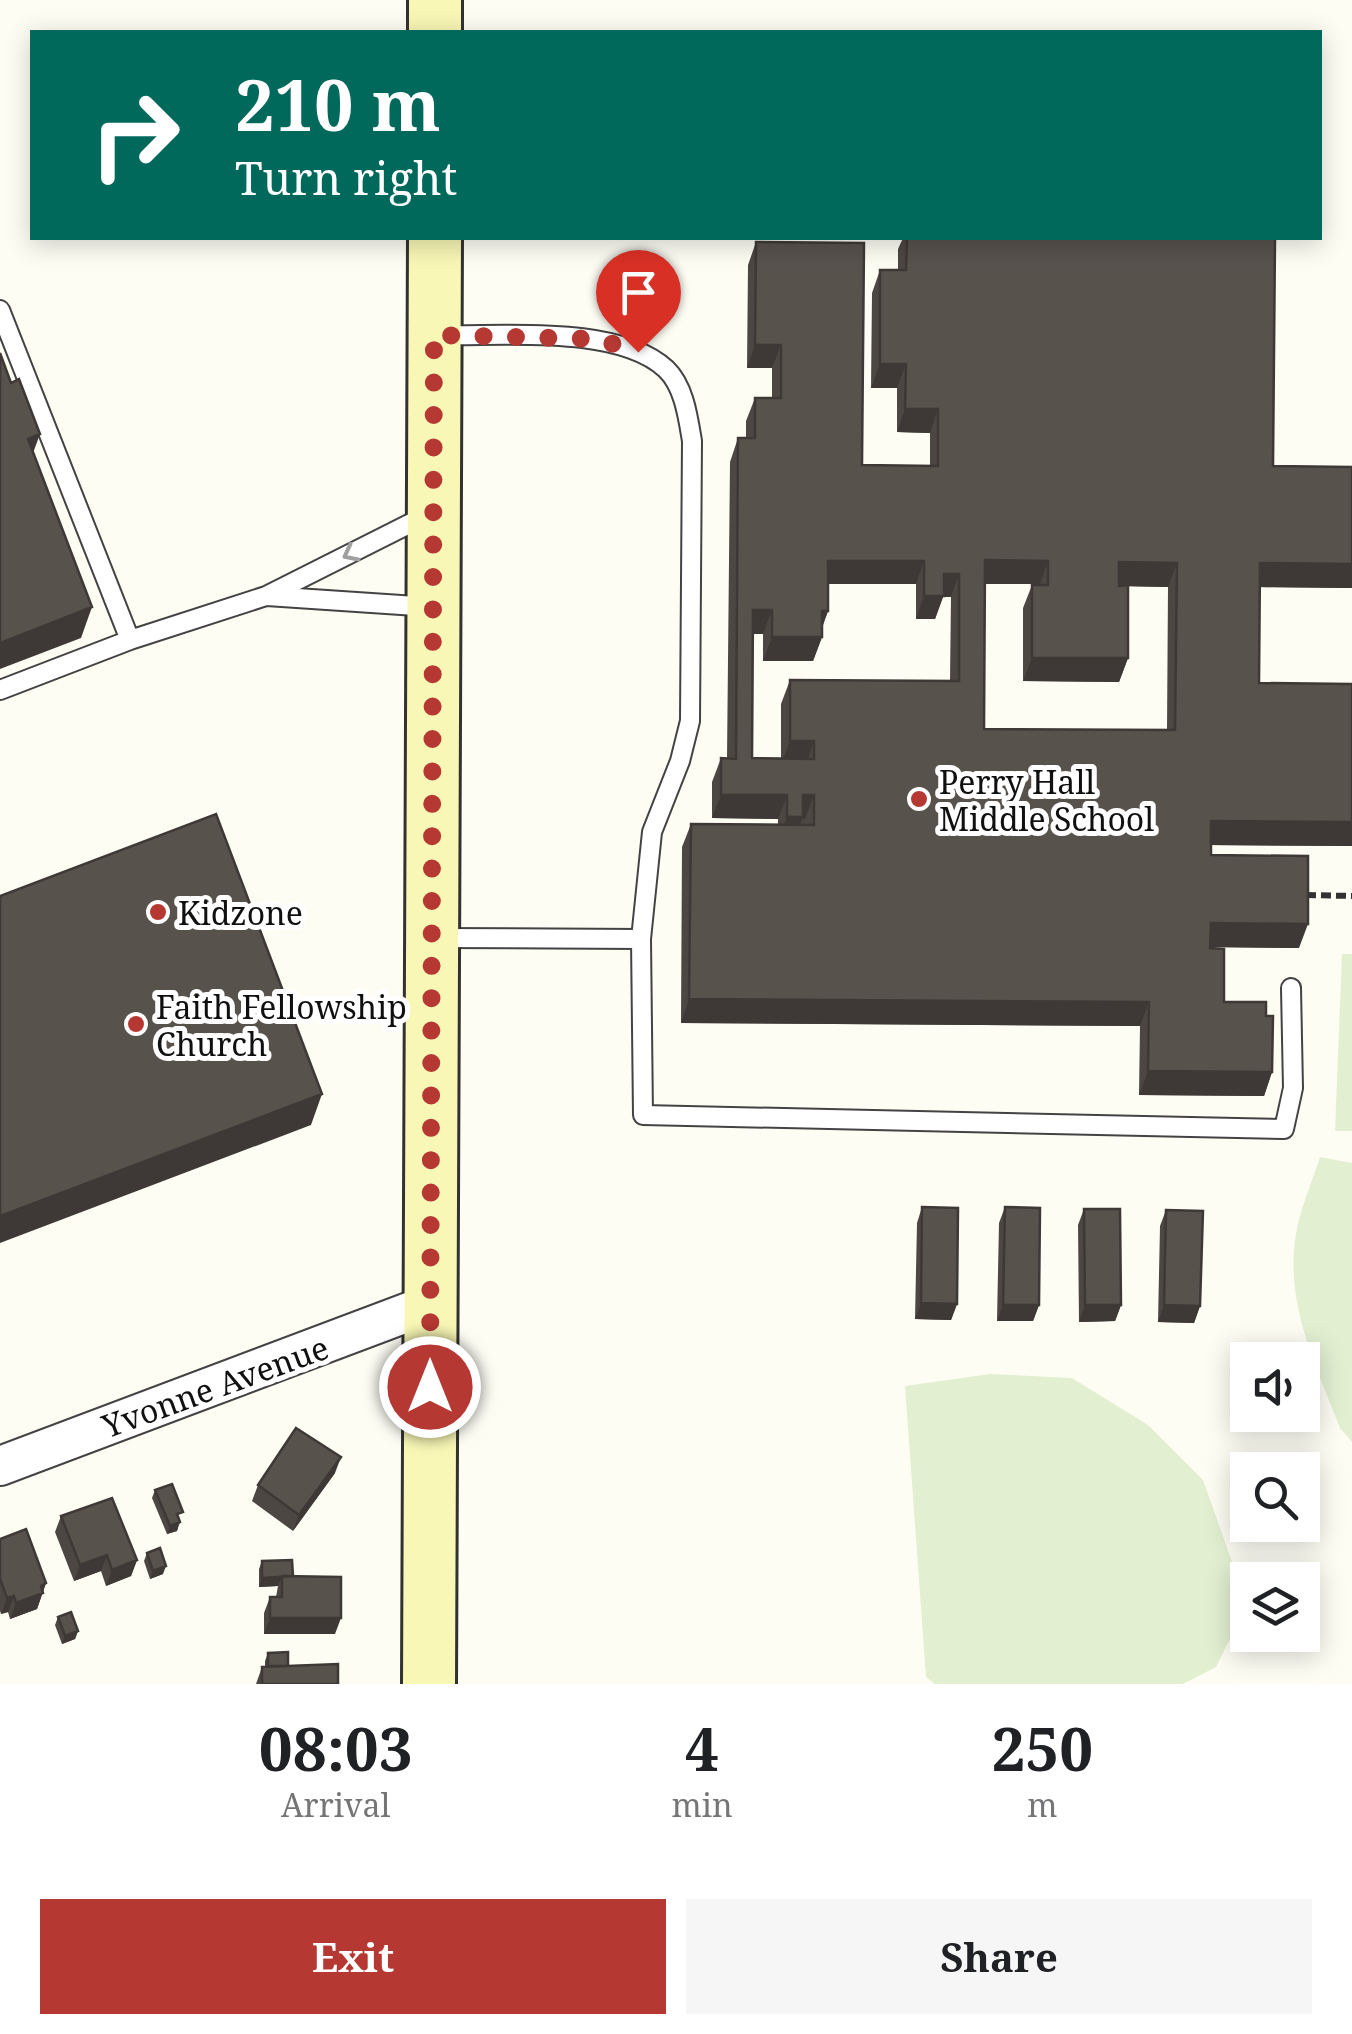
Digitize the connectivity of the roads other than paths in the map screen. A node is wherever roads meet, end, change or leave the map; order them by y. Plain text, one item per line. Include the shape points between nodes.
1 (435, 0) edge
2 (435, 30) edge
3 (435, 240) edge
4 (0, 310) edge
5 (434, 335) junction
6 (434, 512) junction
7 (266, 596) junction
8 (435, 608) junction
9 (130, 640) junction
10 (0, 690) edge
11 (435, 938) junction
12 (642, 939) junction
13 (1291, 988) dead end
14 (430, 1304) junction
15 (0, 1466) edge
16 (429, 1684) edge

1 - 2 street
3 - 5 street
4 - 9 lane
5 - 6 street
5 - 12 lane via 598,339 667,370 686,404 692,441 690,721 652,832
6 -> 7 lane
6 - 8 street
7 - 8 lane
7 - 9 lane
8 - 11 street
9 - 10 lane
11 - 12 lane
11 - 14 street
12 - 13 lane via 642,1115 1284,1128 1293,1088
14 - 15 street, Yvonne Avenue
14 - 16 street

